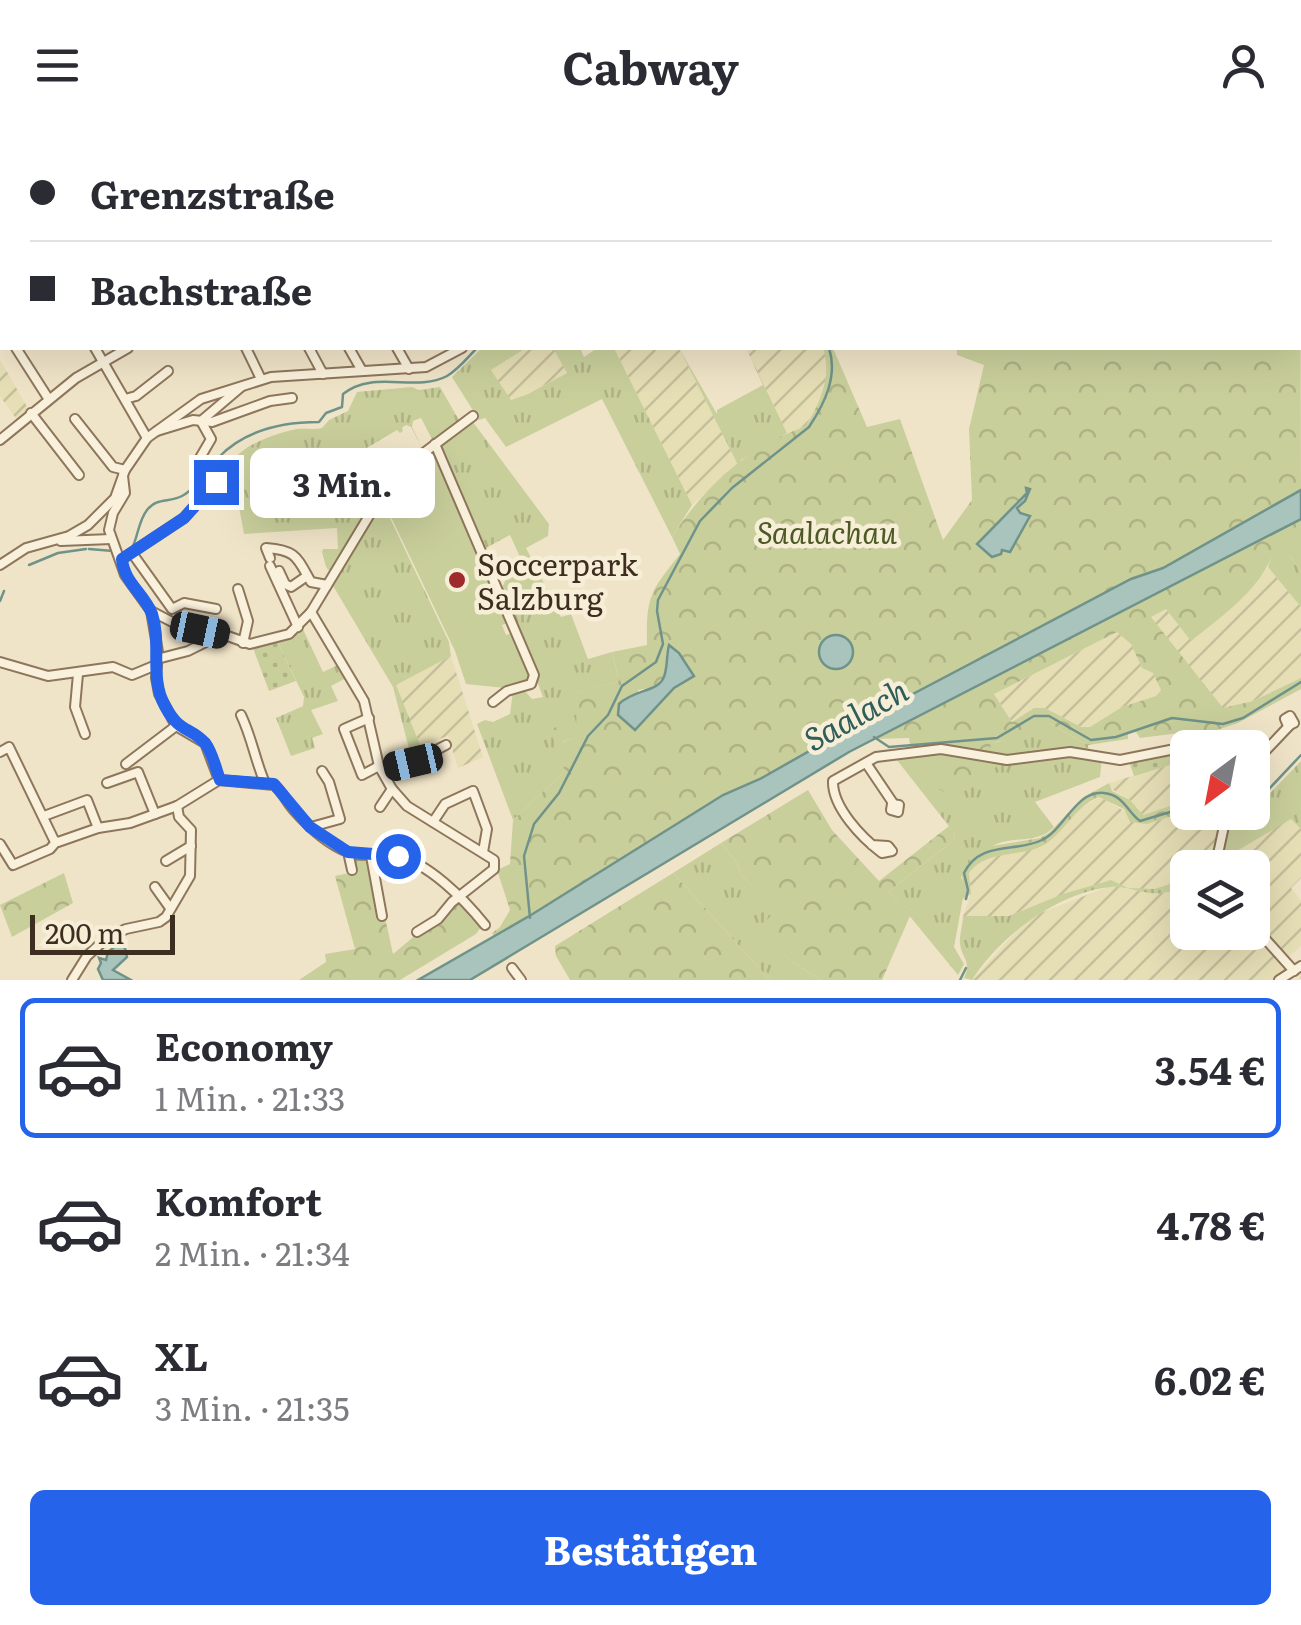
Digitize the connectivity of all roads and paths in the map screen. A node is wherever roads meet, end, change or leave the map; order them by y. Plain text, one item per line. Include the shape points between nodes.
1 (17, 350) edge
2 (96, 350) edge
3 (124, 350) edge
4 (247, 350) edge
5 (311, 350) edge
6 (350, 350) edge
7 (398, 350) edge
8 (459, 350) edge
9 (103, 360) junction
10 (361, 369) junction
11 (409, 370) junction
12 (168, 371) dead end
13 (323, 374) junction
14 (261, 379) junction
15 (245, 383) junction
16 (48, 398) junction
17 (292, 398) dead end
18 (125, 399) junction
19 (31, 413) junction
20 (473, 416) dead end
21 (75, 419) dead end
22 (201, 421) junction
23 (150, 435) junction
24 (0, 440) edge
25 (435, 444) junction
26 (124, 473) junction
27 (79, 475) dead end
28 (110, 539) junction
29 (47, 541) junction
30 (132, 553) junction
31 (120, 555) junction
32 (0, 565) edge
33 (279, 571) dead end
34 (307, 576) junction
35 (327, 585) junction
36 (238, 589) dead end
37 (216, 609) dead end
38 (151, 612) junction
39 (311, 612) junction
40 (298, 628) junction
41 (222, 634) junction
42 (243, 642) junction
43 (0, 662) edge
44 (156, 662) junction
45 (78, 674) junction
46 (492, 702) dead end
47 (241, 715) dead end
48 (369, 718) junction
49 (1295, 722) edge
50 (176, 726) junction
51 (86, 734) dead end
52 (446, 745) dead end
53 (1270, 747) edge
54 (1170, 750) edge
55 (0, 752) edge
56 (866, 763) junction
57 (126, 764) dead end
58 (380, 768) junction
59 (322, 772) dead end
60 (220, 780) junction
61 (107, 782) dead end
62 (265, 783) junction
63 (392, 789) junction
64 (894, 803) dead end
65 (177, 806) junction
66 (380, 806) dead end
67 (155, 814) junction
68 (44, 816) junction
69 (433, 822) junction
70 (310, 827) junction
71 (98, 828) junction
72 (56, 842) junction
73 (0, 844) edge
74 (872, 845) dead end
75 (191, 846) junction
76 (348, 852) junction
77 (483, 852) junction
78 (371, 856) junction
79 (166, 861) dead end
80 (352, 870) dead end
81 (156, 887) dead end
82 (460, 894) junction
83 (170, 908) junction
84 (382, 916) dead end
85 (485, 924) dead end
86 (417, 932) dead end
87 (1270, 941) edge
88 (512, 968) dead end
89 (1298, 968) edge
90 (72, 980) edge
91 (521, 980) edge
92 (1279, 980) edge

1 - 16 street
2 - 9 street
3 - 9 street
4 - 14 street
5 - 13 street
6 - 10 street
7 - 11 street
8 - 11 street
9 - 16 street
9 - 18 street
10 - 11 street
10 - 13 street
12 - 18 street
13 - 14 street
14 - 15 street
15 - 22 street
15 - 23 street via 201,399
16 - 19 street
17 - 22 street
18 - 23 street
19 - 24 street
19 - 27 street
20 - 25 street
21 - 26 street
22 - 23 street
22 - 30 street via 211,440 198,463 216,482 191,512
23 - 26 street
25 - 35 street via 385,486
25 - 46 street via 534,674 532,684
26 - 28 street
26 - 29 street via 115,498 88,526
28 - 29 street
28 - 31 street
29 - 32 street
30 - 31 street
30 - 37 street via 172,608 184,603
31 - 38 street via 125,575
33 - 34 street via 291,587
34 - 35 street
34 - 40 street via 298,557 266,548
35 - 39 street
36 - 42 street via 248,620
38 - 41 street
38 - 44 street
39 - 40 street
39 - 48 street
40 - 42 street via 278,639
41 - 42 street
41 - 44 street
43 - 45 street via 48,676
44 - 45 street via 132,675 113,667
44 - 50 street via 159,694
45 - 51 street via 75,707
47 - 62 street
48 - 58 street
48 - 58 street via 344,729 362,775
49 - 53 street
50 - 57 street
50 - 60 street via 205,743
52 - 58 street via 413,762
54 - 56 street via 1120,760 1070,752 1007,760 950,749
55 - 68 street via 9,747
56 - 64 street
56 - 74 street via 833,781 832,790
58 - 63 street
59 - 70 street via 340,818
60 - 62 street
60 - 65 street
61 - 67 street via 138,772
62 - 70 street via 278,787
63 - 66 street
63 - 69 street
65 - 67 street
65 - 75 street via 191,830
67 - 71 street
68 - 71 street via 87,800
68 - 72 street
69 - 77 street
69 - 77 street via 445,804 473,792 486,829
70 - 76 street
71 - 72 street
72 - 73 street via 11,866
75 - 79 street
75 - 83 street via 190,876
76 - 78 street
76 - 80 street
77 - 82 street via 494,869
78 - 82 street via 398,856
78 - 84 street
81 - 83 street
82 - 85 street
82 - 86 street
83 - 90 street via 159,922 99,944
87 - 89 street
88 - 91 street
89 - 92 street

